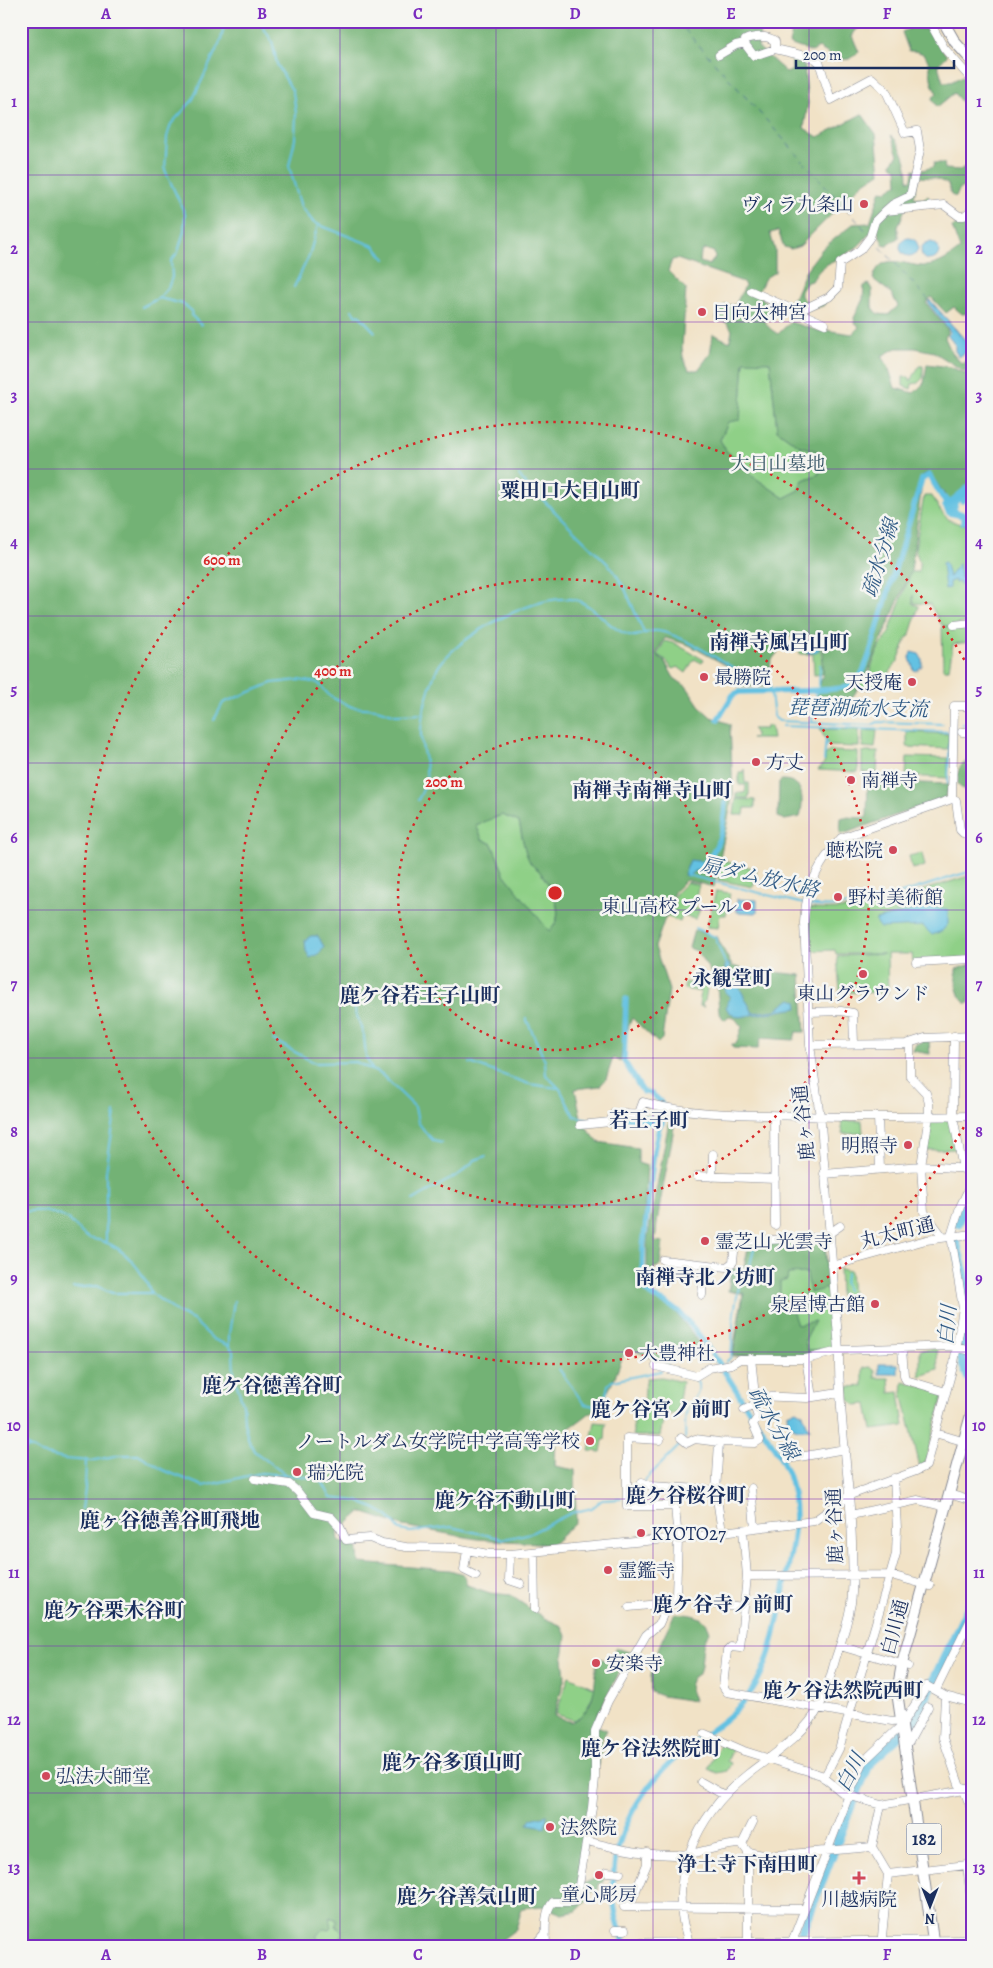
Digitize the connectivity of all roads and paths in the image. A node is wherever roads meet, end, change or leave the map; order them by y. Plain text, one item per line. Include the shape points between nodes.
1 (929, 21) edge
2 (944, 21) edge
3 (950, 21) edge
4 (745, 43) junction
5 (775, 49) junction
6 (972, 52) edge
7 (719, 56) dead end
8 (972, 61) edge
9 (972, 80) edge
10 (972, 210) edge
11 (885, 212) junction
12 (751, 290) dead end
13 (797, 312) junction
14 (825, 324) dead end
15 (972, 623) edge
16 (954, 625) dead end
17 (972, 706) edge
18 (958, 731) junction
19 (972, 732) edge
20 (952, 798) junction
21 (972, 832) edge
22 (972, 959) edge
23 (916, 962) dead end
24 (809, 1012) junction
25 (954, 1036) junction
26 (972, 1036) edge
27 (854, 1044) junction
28 (910, 1044) junction
29 (810, 1045) junction
30 (774, 1116) junction
31 (930, 1116) junction
32 (953, 1116) junction
33 (972, 1116) edge
34 (878, 1117) junction
35 (820, 1118) junction
36 (580, 1125) dead end
37 (713, 1154) dead end
38 (921, 1166) junction
39 (880, 1169) junction
40 (963, 1169) junction
41 (972, 1169) edge
42 (824, 1174) junction
43 (698, 1176) dead end
44 (712, 1177) junction
45 (774, 1179) junction
46 (972, 1182) edge
47 (775, 1224) dead end
48 (840, 1226) dead end
49 (829, 1234) junction
50 (972, 1234) edge
51 (947, 1236) junction
52 (663, 1260) dead end
53 (704, 1265) junction
54 (832, 1266) junction
55 (702, 1295) dead end
56 (902, 1349) junction
57 (963, 1349) edge
58 (839, 1350) junction
59 (751, 1358) junction
60 (806, 1358) junction
61 (656, 1366) dead end
62 (946, 1392) junction
63 (839, 1393) junction
64 (756, 1396) junction
65 (812, 1397) junction
66 (972, 1411) edge
67 (935, 1433) junction
68 (660, 1440) dead end
69 (682, 1440) dead end
70 (968, 1440) edge
71 (719, 1442) junction
72 (846, 1449) junction
73 (788, 1459) dead end
74 (894, 1478) junction
75 (255, 1479) dead end
76 (643, 1482) dead end
77 (751, 1488) dead end
78 (717, 1490) junction
79 (850, 1495) junction
80 (952, 1495) junction
81 (972, 1501) edge
82 (896, 1504) junction
83 (945, 1507) junction
84 (851, 1515) junction
85 (755, 1528) junction
86 (743, 1530) junction
87 (722, 1532) junction
88 (677, 1539) junction
89 (467, 1550) junction
90 (534, 1552) junction
91 (510, 1554) junction
92 (890, 1575) junction
93 (476, 1576) dead end
94 (746, 1576) junction
95 (853, 1576) junction
96 (521, 1584) dead end
97 (927, 1585) junction
98 (702, 1602) dead end
99 (670, 1603) junction
100 (629, 1606) dead end
101 (743, 1608) junction
102 (536, 1609) dead end
103 (972, 1617) edge
104 (840, 1646) junction
105 (868, 1654) junction
106 (905, 1665) junction
107 (933, 1688) junction
108 (945, 1696) junction
109 (928, 1707) dead end
110 (819, 1708) junction
111 (850, 1714) junction
112 (972, 1722) edge
113 (904, 1729) junction
114 (707, 1734) dead end
115 (768, 1760) junction
116 (824, 1778) junction
117 (701, 1782) dead end
118 (968, 1790) edge
119 (724, 1795) junction
120 (853, 1796) junction
121 (914, 1798) junction
122 (881, 1805) junction
123 (972, 1811) edge
124 (753, 1822) dead end
125 (587, 1841) junction
126 (742, 1844) junction
127 (872, 1847) junction
128 (832, 1851) junction
129 (647, 1852) junction
130 (748, 1852) junction
131 (687, 1854) junction
132 (925, 1870) junction
133 (888, 1874) junction
134 (971, 1890) edge
135 (972, 1907) edge
136 (680, 1908) junction
137 (748, 1909) junction
138 (804, 1909) junction
139 (545, 1934) junction
140 (972, 1940) edge
141 (748, 1942) junction
142 (631, 1943) dead end
143 (794, 1943) edge
144 (732, 1944) edge
145 (881, 1944) edge
146 (937, 1944) edge
147 (690, 1945) edge
148 (534, 1947) edge
149 (546, 1947) edge

1 - 9 street via 944,48
2 - 8 main road via 955,42
3 - 6 main road
4 - 5 street via 754,56
4 - 5 street via 744,40 750,37 770,38 775,41
4 - 7 street
5 - 11 street via 807,55 819,62 831,100 872,78 886,91 905,133 917,131 920,150 910,196
10 - 11 street via 964,216 944,205
11 - 13 street via 875,221 870,237 860,250 840,263 838,288 829,298
12 - 13 street
13 - 14 street
15 - 16 street
17 - 18 street via 954,706
18 - 19 street
18 - 20 street
20 - 21 street via 956,800 960,830
20 - 24 street, 鹿ヶ谷通 via 841,838 827,856 805,904
22 - 23 street
24 - 27 street via 853,1013
24 - 29 street, 鹿ヶ谷通
25 - 26 street
25 - 28 street via 916,1039
25 - 32 street
27 - 28 street
27 - 29 street
28 - 31 street via 910,1076 926,1093
29 - 35 street, 鹿ヶ谷通
30 - 35 street
30 - 36 street via 736,1115 643,1102 640,1113 636,1115 614,1113 610,1122
30 - 45 street
31 - 32 street
31 - 34 street
31 - 38 street
32 - 33 street
32 - 40 street
34 - 35 street
34 - 39 street
35 - 42 street, 鹿ヶ谷通
37 - 44 street
38 - 39 street
38 - 40 street
38 - 51 street via 924,1212
39 - 42 street
40 - 41 street
42 - 49 street, 鹿ヶ谷通
43 - 44 street
44 - 45 street
45 - 47 street
46 - 51 street
48 - 49 street
49 - 53 street via 824,1237 735,1242 733,1262 727,1267
49 - 54 street, 鹿ヶ谷通
50 - 51 street, 丸太町通
51 - 54 street, 丸太町通
51 - 57 street via 963,1308
52 - 53 street
53 - 55 street
54 - 58 street, 鹿ヶ谷通
56 - 57 street
56 - 58 street
56 - 62 street via 906,1380
57 - 62 street
58 - 60 street
58 - 63 street, 鹿ヶ谷通
59 - 60 street
59 - 61 street via 740,1358 709,1368 696,1376
59 - 64 street
60 - 65 street
62 - 67 street
63 - 65 street
63 - 72 street, 鹿ヶ谷通
64 - 65 street
64 - 71 street via 748,1408 756,1421 753,1424 760,1436 758,1442
66 - 70 main road, 白川通 / 182
67 - 70 street
67 - 74 street via 926,1466
68 - 88 street via 628,1438 627,1506 675,1506
69 - 71 street
70 - 80 main road, 白川通 / 182
71 - 78 street
72 - 73 street
72 - 79 street, 鹿ヶ谷通
74 - 79 street
74 - 82 street
75 - 89 street via 289,1484 314,1513 331,1517 346,1540 370,1538 406,1547
76 - 78 street via 651,1486
77 - 85 street
78 - 87 street
79 - 84 street, 鹿ヶ谷通
79 - 85 street via 818,1519
80 - 81 street
80 - 83 main road, 白川通 / 182
80 - 97 main road, 白川通 / 182
82 - 83 street via 918,1500
82 - 84 street
82 - 92 street via 897,1548
83 - 97 main road, 白川通 / 182
84 - 95 street, 鹿ヶ谷通
85 - 86 street
86 - 87 street
86 - 94 street
87 - 88 street
88 - 90 street
88 - 99 street via 676,1595
89 - 91 street
89 - 93 street via 464,1570
90 - 91 street
90 - 102 street
91 - 96 street via 508,1580
92 - 95 street
92 - 97 street
92 - 105 street
94 - 95 street
94 - 101 street
95 - 104 street, 鹿ヶ谷通 via 851,1602
97 - 106 main road, 白川通 / 182
98 - 101 street
99 - 100 street
99 - 125 street via 659,1624 646,1635 608,1701 595,1731 596,1778
101 - 110 street via 740,1648 731,1647 727,1651 723,1686 727,1692
103 - 107 street
104 - 105 street
104 - 110 street, 鹿ヶ谷通
105 - 106 street
105 - 111 street
106 - 113 main road, 白川通 / 182 via 897,1692
107 - 108 street
107 - 113 street via 926,1686
108 - 112 street via 970,1704
108 - 118 street via 943,1738 959,1784
109 - 113 street
110 - 111 street
110 - 115 street, 鹿ヶ谷通 via 799,1732
111 - 113 street
111 - 116 street via 839,1749
113 - 120 street via 864,1761
113 - 121 main road, 白川通 / 182
114 - 115 street
115 - 116 street
115 - 119 street, 鹿ヶ谷通
116 - 120 street
117 - 119 street
118 - 121 street
118 - 123 street
119 - 131 street, 鹿ヶ谷通
120 - 122 street
120 - 128 street
121 - 122 street
121 - 132 main road, 白川通 / 182
122 - 127 street
124 - 126 street
125 - 129 street
125 - 139 street via 575,1898 572,1902 552,1902
126 - 130 street
126 - 131 street via 722,1845
127 - 128 street
127 - 133 street
128 - 130 street via 766,1856
128 - 138 street
129 - 131 street
129 - 136 street via 647,1864 626,1907
130 - 137 street
131 - 136 street, 鹿ヶ谷通 via 680,1886
132 - 133 street
132 - 134 street via 967,1865
132 - 146 main road, 白川通 / 182
133 - 145 street
134 - 135 street
136 - 137 street
136 - 147 street, 鹿ヶ谷通
137 - 138 street
137 - 141 street
138 - 143 street
139 - 148 street
139 - 149 street
140 - 146 street
141 - 143 street
141 - 144 street
142 - 147 street
143 - 145 street
144 - 147 street
145 - 146 street

